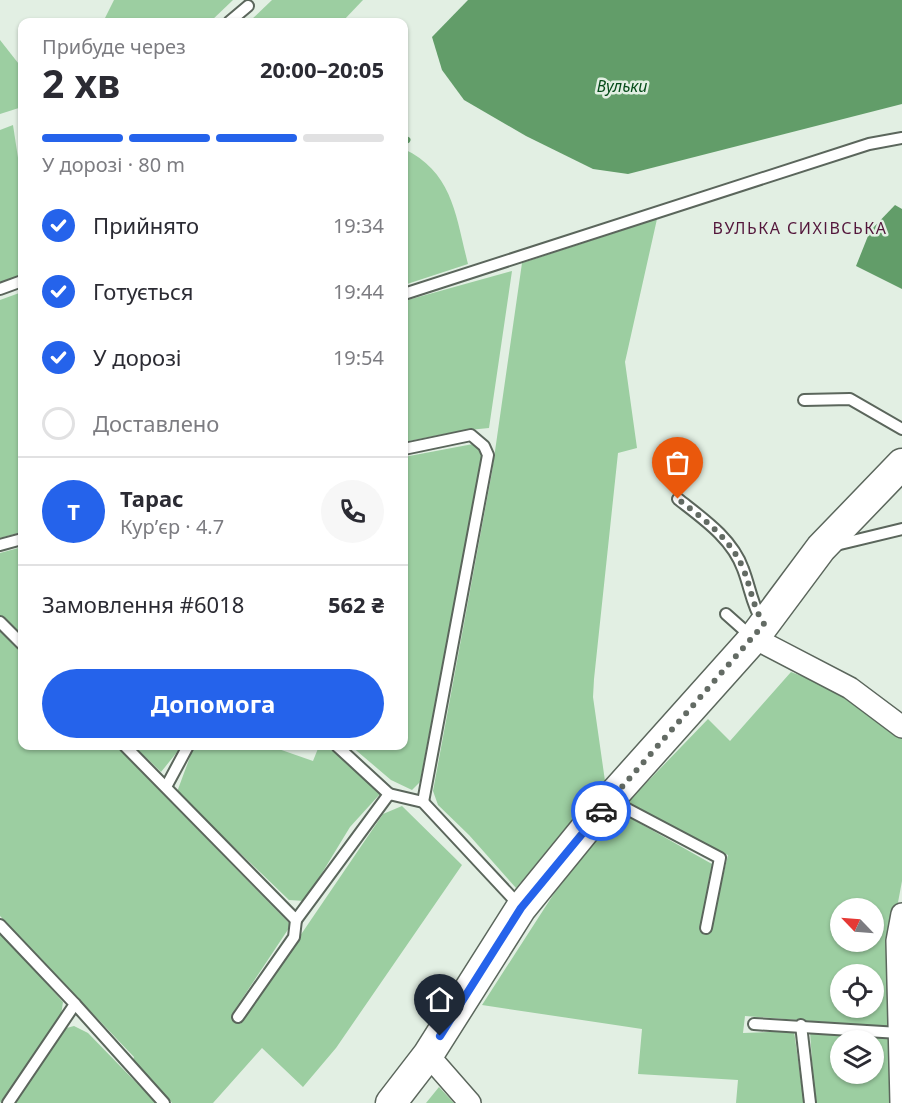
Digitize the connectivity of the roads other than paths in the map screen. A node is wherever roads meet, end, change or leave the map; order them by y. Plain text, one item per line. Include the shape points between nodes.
1 (248, 6) dead end
2 (234, 18) edge
3 (902, 138) edge
4 (18, 282) edge
5 (0, 289) edge
6 (408, 293) edge
7 (804, 400) dead end
8 (902, 429) edge
9 (408, 448) edge
10 (902, 464) edge
11 (678, 499) dead end
12 (902, 529) edge
13 (18, 540) edge
14 (0, 545) edge
15 (822, 549) junction
16 (726, 614) dead end
17 (0, 622) edge
18 (759, 631) junction
19 (18, 640) edge
20 (902, 727) edge
21 (129, 750) edge
22 (186, 750) edge
23 (341, 750) edge
24 (166, 788) junction
25 (388, 794) junction
26 (609, 800) junction
27 (423, 802) junction
28 (521, 908) junction
29 (902, 914) edge
30 (296, 920) junction
31 (0, 925) edge
32 (706, 928) dead end
33 (75, 1004) junction
34 (238, 1017) dead end
35 (754, 1024) dead end
36 (801, 1025) junction
37 (899, 1033) junction
38 (429, 1055) junction
39 (8, 1103) edge
40 (164, 1103) edge
41 (391, 1103) edge
42 (470, 1103) edge
43 (810, 1103) edge
44 (901, 1103) edge

1 - 2 lane
3 - 6 lane via 869,144
4 - 5 lane
7 - 8 lane via 850,399
9 - 27 lane via 471,435 488,455
10 - 15 street
11 - 18 lane via 725,538 742,567
12 - 15 lane
13 - 14 lane
15 - 18 street
16 - 18 lane
17 - 19 lane
18 - 20 street via 850,688
18 - 26 street
21 - 24 lane
22 - 24 lane
23 - 25 lane
24 - 30 lane
25 - 27 lane
25 - 30 lane
26 - 28 street
26 - 32 lane via 720,858
27 - 28 lane
28 - 38 street
29 - 37 street via 897,942
30 - 34 lane via 294,936
31 - 33 lane
33 - 39 lane
33 - 40 lane
35 - 36 lane
36 - 37 lane
36 - 43 lane
37 - 44 street
38 - 41 street
38 - 42 street

